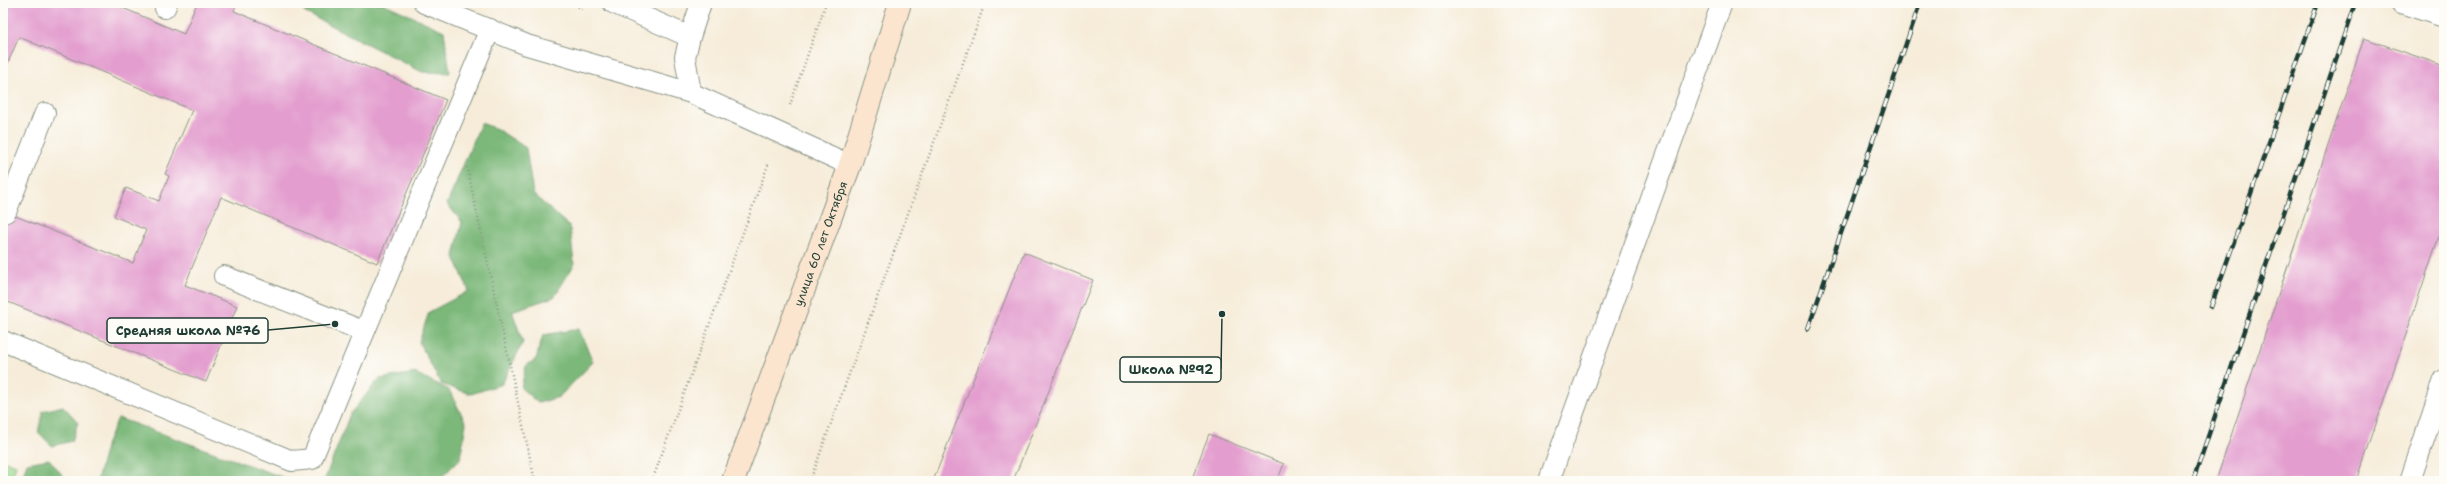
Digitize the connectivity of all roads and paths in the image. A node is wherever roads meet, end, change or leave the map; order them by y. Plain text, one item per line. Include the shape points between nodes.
1 (424, 3) edge
2 (613, 3) edge
3 (701, 3) edge
4 (826, 3) edge
5 (900, 3) edge
6 (985, 3) edge
7 (1722, 3) edge
8 (2401, 3) edge
9 (2444, 17) edge
10 (490, 29) junction
11 (690, 37) junction
12 (690, 93) junction
13 (45, 113) dead end
14 (455, 113) junction
15 (779, 135) junction
16 (850, 166) junction
17 (6, 212) dead end
18 (224, 276) dead end
19 (363, 332) junction
20 (3, 341) edge
21 (2444, 380) edge
22 (535, 481) edge
23 (652, 481) edge
24 (733, 481) edge
25 (810, 481) edge
26 (1549, 481) edge
27 (2410, 481) edge

1 - 10 lane
2 - 11 lane
3 - 11 lane
4 - 15 path
5 - 16 main road, улица 60 лет Октября
6 - 25 path
7 - 26 lane
8 - 9 lane
10 - 12 lane via 527,45
10 - 14 lane
11 - 12 lane via 685,56
12 - 15 lane
13 - 17 lane
14 - 19 lane
14 - 22 path
15 - 16 lane
15 - 23 path
16 - 24 main road, улица 60 лет Октября
18 - 19 lane
19 - 20 lane via 312,458 292,461
21 - 27 lane

